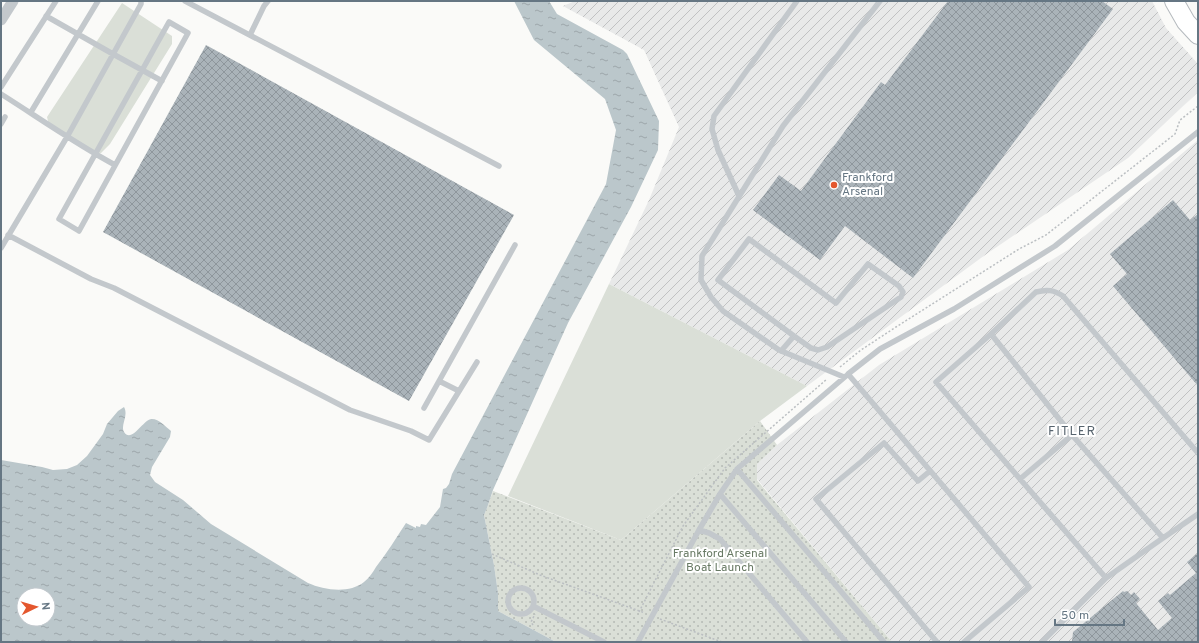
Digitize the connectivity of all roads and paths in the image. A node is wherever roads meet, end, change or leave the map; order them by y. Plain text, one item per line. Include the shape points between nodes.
1 (13, 1) edge
2 (56, 1) edge
3 (98, 1) edge
4 (141, 1) edge
5 (185, 1) edge
6 (268, 1) edge
7 (798, 1) edge
8 (880, 1) edge
9 (1174, 1) edge
10 (46, 16) junction
11 (1, 20) edge
12 (78, 34) junction
13 (250, 35) junction
14 (1198, 35) edge
15 (112, 54) junction
16 (142, 70) junction
17 (162, 81) junction
18 (1, 87) edge
19 (1, 94) edge
20 (1198, 106) edge
21 (31, 112) junction
22 (5, 117) dead end
23 (1, 124) edge
24 (1198, 132) edge
25 (67, 137) junction
26 (95, 154) junction
27 (115, 166) junction
28 (499, 166) dead end
29 (739, 196) junction
30 (8, 235) junction
31 (515, 245) dead end
32 (1, 248) edge
33 (991, 334) junction
34 (794, 336) junction
35 (781, 351) junction
36 (847, 361) dead end
37 (477, 362) dead end
38 (846, 376) junction
39 (439, 382) junction
40 (459, 391) junction
41 (424, 408) dead end
42 (1072, 435) junction
43 (1198, 453) edge
44 (737, 469) junction
45 (930, 470) junction
46 (1020, 479) junction
47 (720, 494) junction
48 (1198, 514) edge
49 (699, 530) junction
50 (1163, 538) junction
51 (492, 554) dead end
52 (1106, 578) junction
53 (535, 607) junction
54 (647, 614) dead end
55 (658, 618) dead end
56 (533, 625) dead end
57 (604, 642) edge
58 (638, 642) edge
59 (722, 642) edge
60 (808, 642) edge
61 (846, 642) edge
62 (884, 642) edge
63 (937, 642) edge
64 (964, 642) edge
65 (1042, 642) edge

1 - 11 street
2 - 10 lane
3 - 12 lane
4 - 15 lane
5 - 13 lane
6 - 13 lane
7 - 29 lane via 714,116 712,129 718,150
8 - 29 lane via 783,126
9 - 14 main road via 1186,22
10 - 12 lane
10 - 18 lane
12 - 15 lane
12 - 21 lane
13 - 28 lane
15 - 16 lane
15 - 25 lane
16 - 17 lane
16 - 17 lane via 169,22 188,33
16 - 26 lane
17 - 27 lane
19 - 21 lane
20 - 36 path via 1180,120 1175,134 1046,235 1012,253
21 - 25 lane
22 - 23 lane
24 - 38 lane via 1055,246 954,309 880,349
25 - 26 lane
25 - 30 lane
26 - 27 lane
26 - 27 lane via 59,219 79,231
29 - 35 lane via 702,256 701,280 711,298 723,311
30 - 32 lane
30 - 40 lane via 350,410 411,431 429,440
31 - 39 lane
33 - 42 lane
33 - 43 lane via 1036,292 1057,292
33 - 46 lane via 936,382
34 - 34 lane via 811,348 818,350 827,347 901,297 903,292 899,286 868,264 836,303 749,239 718,280
34 - 35 lane
35 - 38 lane
37 - 40 lane
38 - 44 lane
38 - 45 lane
39 - 40 lane
39 - 41 lane
42 - 46 lane
42 - 50 lane
44 - 47 lane
44 - 62 lane
45 - 63 lane via 918,481 884,443 816,499
45 - 64 lane via 1029,587
46 - 52 lane
47 - 49 lane
47 - 61 lane
48 - 50 lane
49 - 58 lane
49 - 60 lane via 720,539
50 - 52 lane
51 - 54 path via 534,573
52 - 65 lane
53 - 53 lane via 534,598 526,588 518,588 509,596 508,604 516,613 524,614
53 - 56 path via 531,622
53 - 57 lane
55 - 59 path

